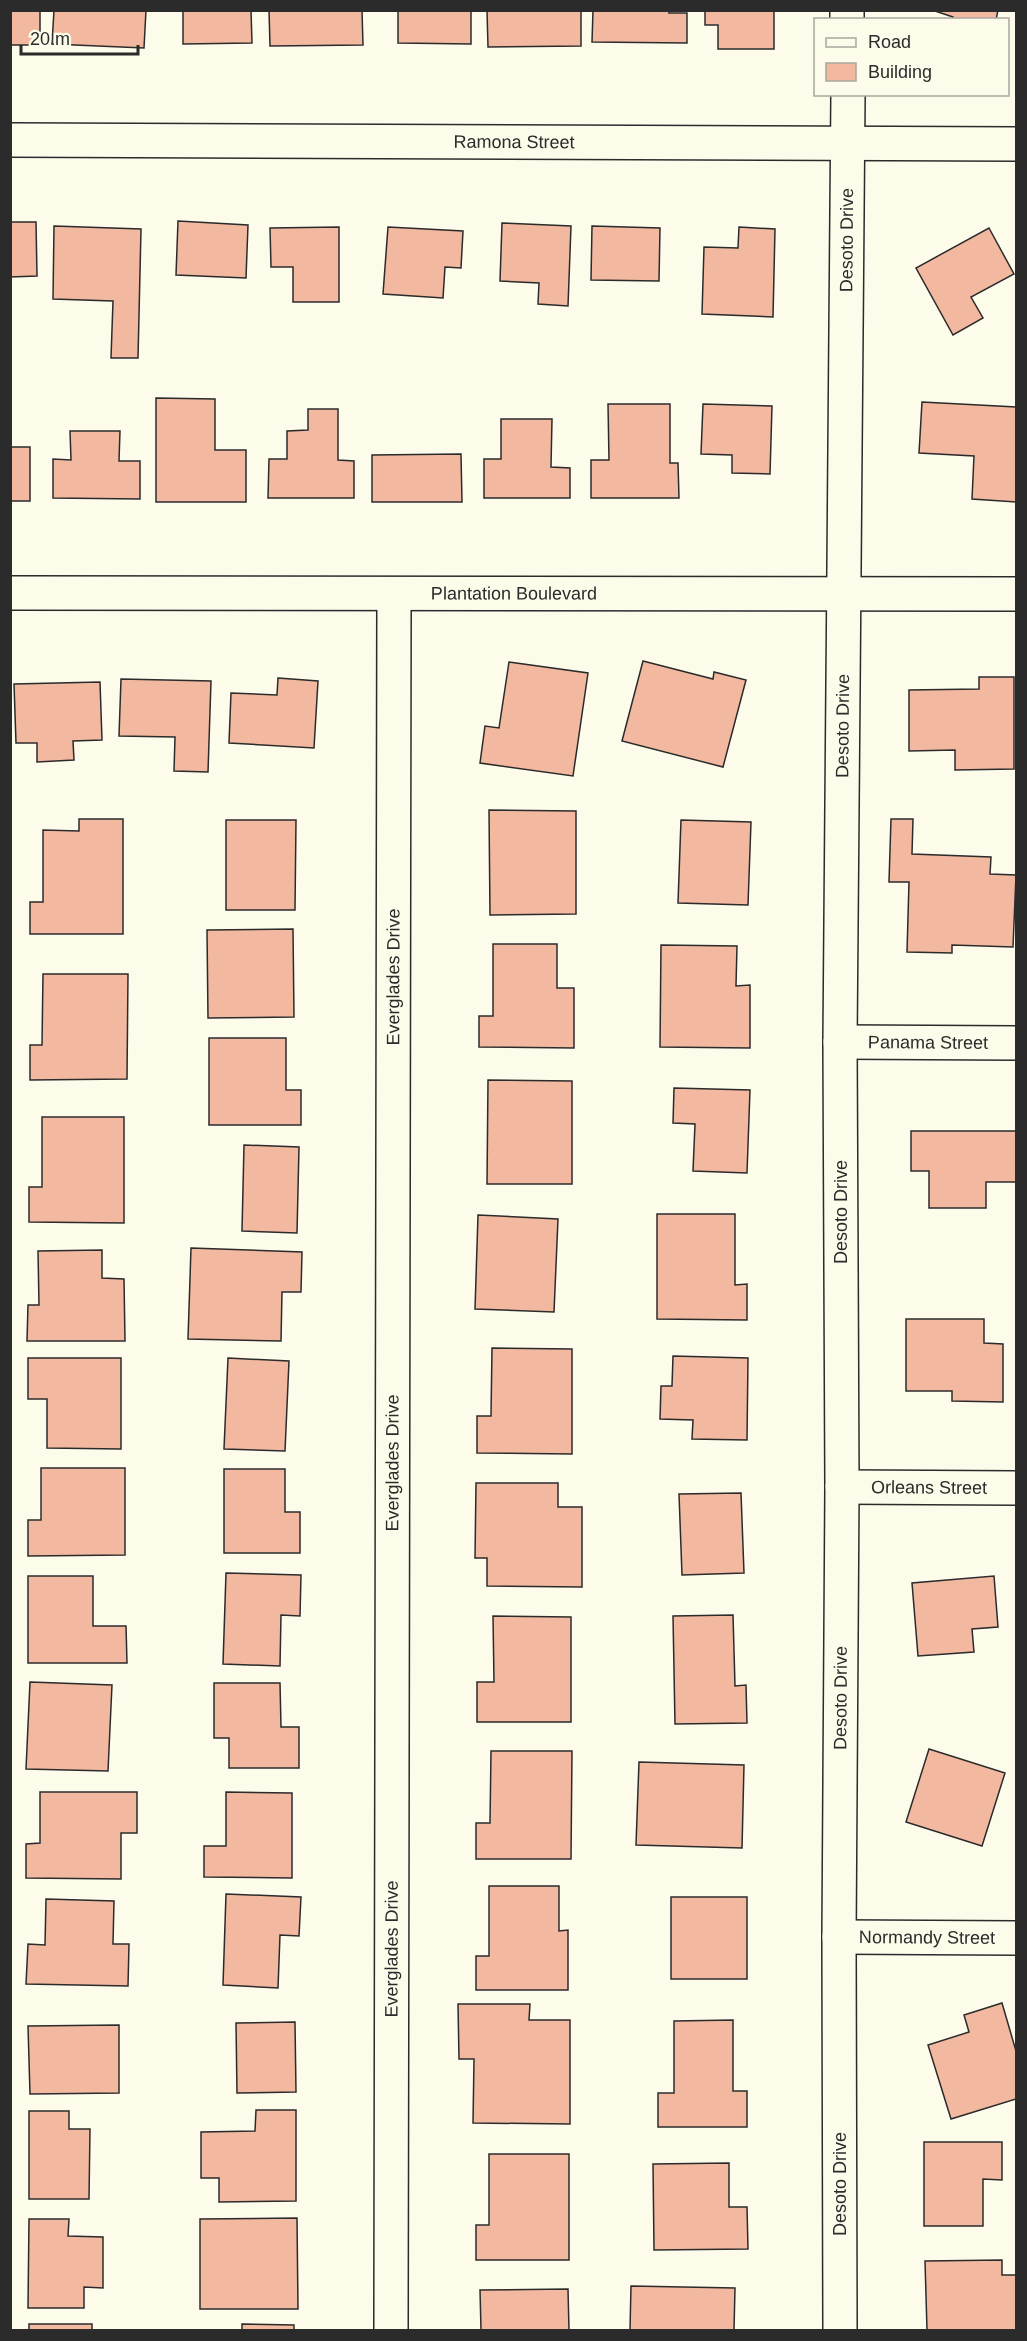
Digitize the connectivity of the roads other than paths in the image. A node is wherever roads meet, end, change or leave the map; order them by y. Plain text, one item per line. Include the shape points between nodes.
1 (849, 96) edge
2 (10, 140) edge
3 (849, 144) junction
4 (1017, 144) edge
5 (10, 593) edge
6 (843, 593) junction
7 (394, 594) junction
8 (1017, 594) edge
9 (840, 1042) junction
10 (1017, 1044) edge
11 (842, 1487) junction
12 (1017, 1488) edge
13 (839, 1937) junction
14 (1017, 1938) edge
15 (392, 2331) edge
16 (840, 2331) edge

1 - 3 street, Desoto Drive
2 - 3 street, Ramona Street
3 - 4 street, Ramona Street
3 - 6 street, Desoto Drive
5 - 7 street, Plantation Boulevard
6 - 7 street, Plantation Boulevard
6 - 8 street, Plantation Boulevard
6 - 9 street, Desoto Drive
7 - 15 street, Everglades Drive
9 - 10 street, Panama Street
9 - 11 street, Desoto Drive
11 - 12 street, Orleans Street
11 - 13 street, Desoto Drive
13 - 14 street, Normandy Street
13 - 16 street, Desoto Drive

